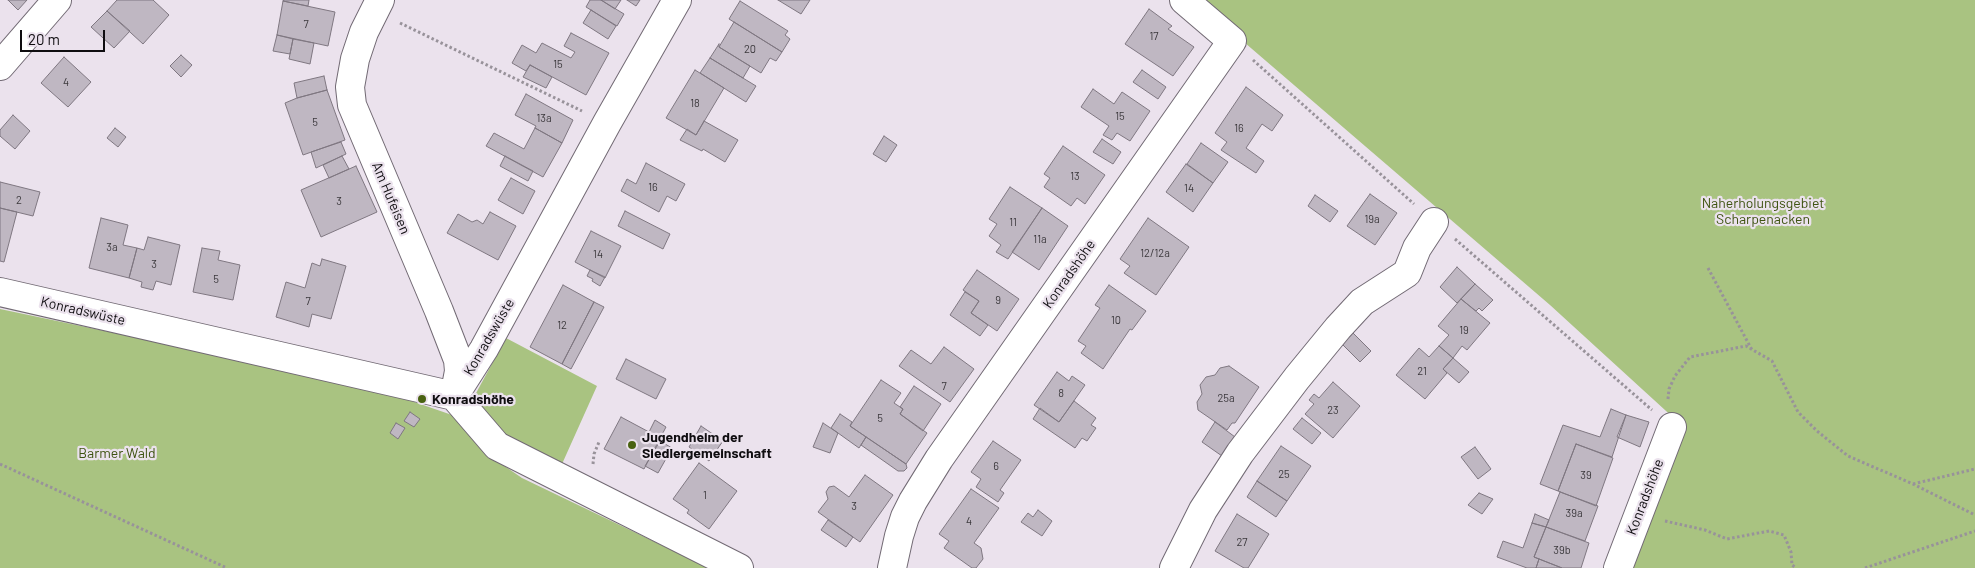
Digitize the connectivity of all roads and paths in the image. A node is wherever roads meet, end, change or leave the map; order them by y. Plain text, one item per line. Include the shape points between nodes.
1 (57, 0) edge
2 (677, 0) edge
3 (1184, 0) edge
4 (378, 5) edge
5 (0, 66) edge
6 (607, 123) junction
7 (1434, 222) dead end
8 (1708, 268) dead end
9 (0, 292) edge
10 (1753, 350) junction
11 (454, 396) junction
12 (1672, 427) joint
13 (0, 464) edge
14 (1975, 469) edge
15 (1913, 484) junction
16 (1975, 515) edge
17 (1637, 517) junction
18 (1975, 531) edge
19 (227, 568) edge
20 (738, 568) edge
21 (892, 568) edge
22 (1174, 568) edge
23 (1618, 568) edge
24 (1796, 568) edge
25 (1865, 568) edge

1 - 5 street
2 - 6 street, Konradswüste
3 - 21 street, Konradshöhe via 1232,41 913,500 899,536
4 - 6 path
4 - 11 street, Am Hufeisen via 355,59 350,87 352,105 458,360
6 - 11 street, Konradswüste via 484,349
7 - 22 street via 1417,248 1407,273 1362,302 1308,363 1240,452 1203,510
8 - 10 path
9 - 11 street, Konradswüste
10 - 12 path via 1746,346 1690,357 1669,389 1667,405
10 - 15 path via 1772,361 1798,412 1817,431 1848,456
11 - 20 street via 497,446
12 - 17 street, Konradshöhe
13 - 19 path
14 - 15 path
15 - 16 path
17 - 23 street, Konradshöhe
17 - 24 path via 1705,530 1727,539 1769,531 1784,535 1792,565
18 - 25 path

